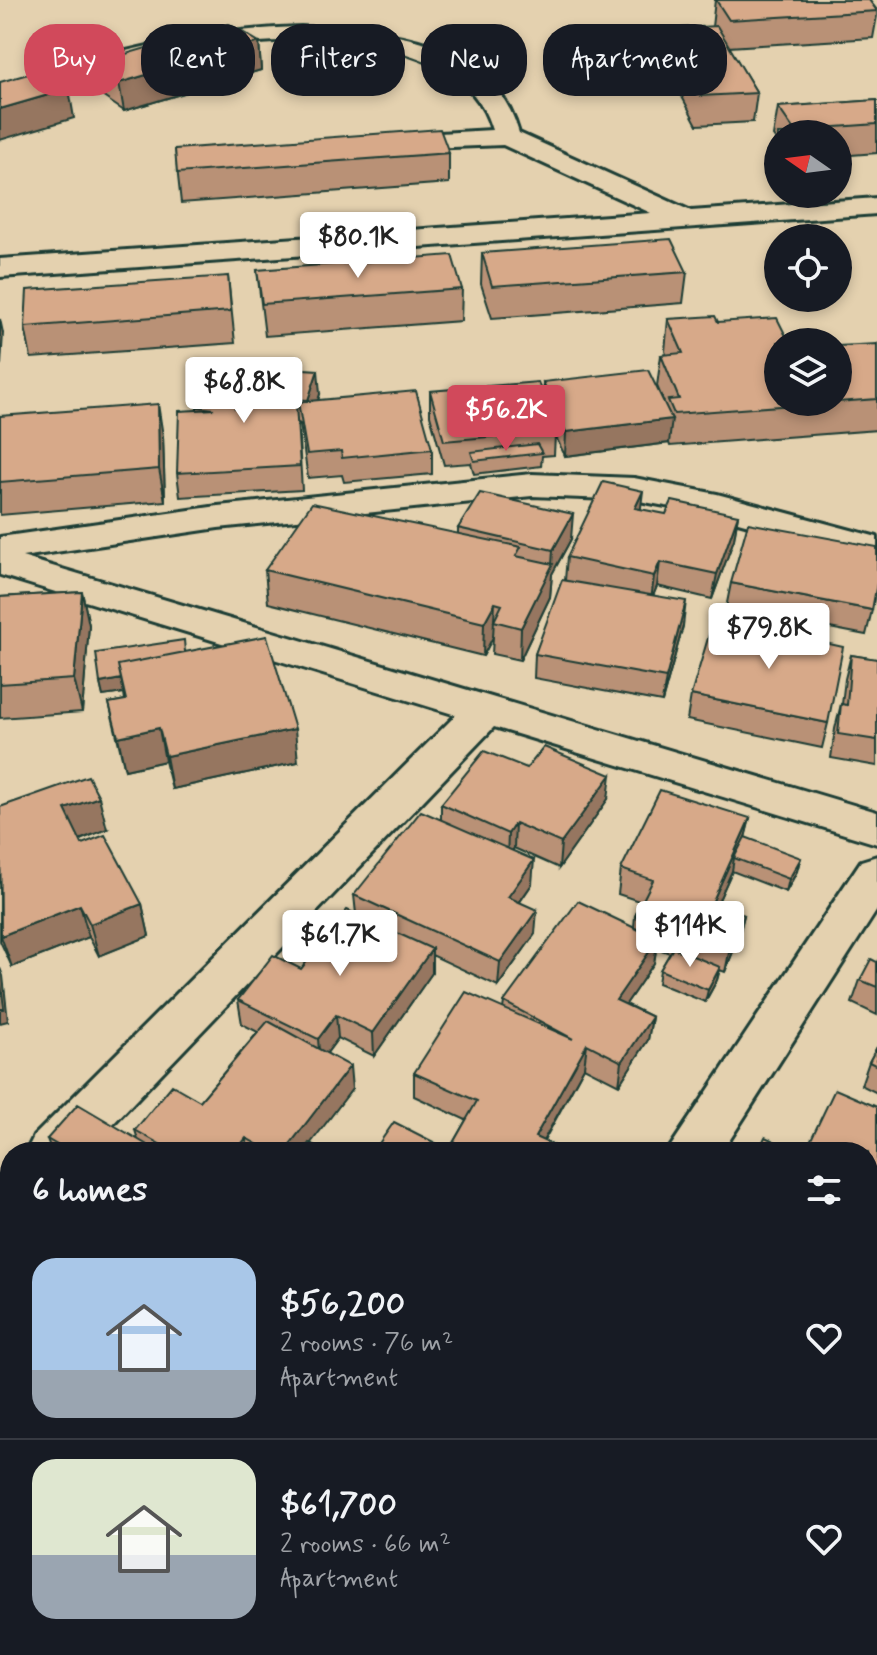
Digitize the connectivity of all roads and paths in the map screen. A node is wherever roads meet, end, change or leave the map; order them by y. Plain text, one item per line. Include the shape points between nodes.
1 (0, 93) edge
2 (507, 137) junction
3 (364, 145) edge
4 (877, 206) edge
5 (685, 218) junction
6 (0, 268) edge
7 (0, 549) edge
8 (877, 549) edge
9 (0, 563) edge
10 (488, 708) junction
11 (877, 828) edge
12 (877, 873) edge
13 (62, 1142) edge
14 (700, 1142) edge

1 - 2 street via 185,43 317,33 411,47 452,64 483,85 498,105
2 - 3 street
2 - 5 street
4 - 5 street
5 - 6 street
7 - 8 street via 218,517 532,485 634,489 717,505
9 - 10 street
10 - 11 street
10 - 13 street
12 - 14 street

